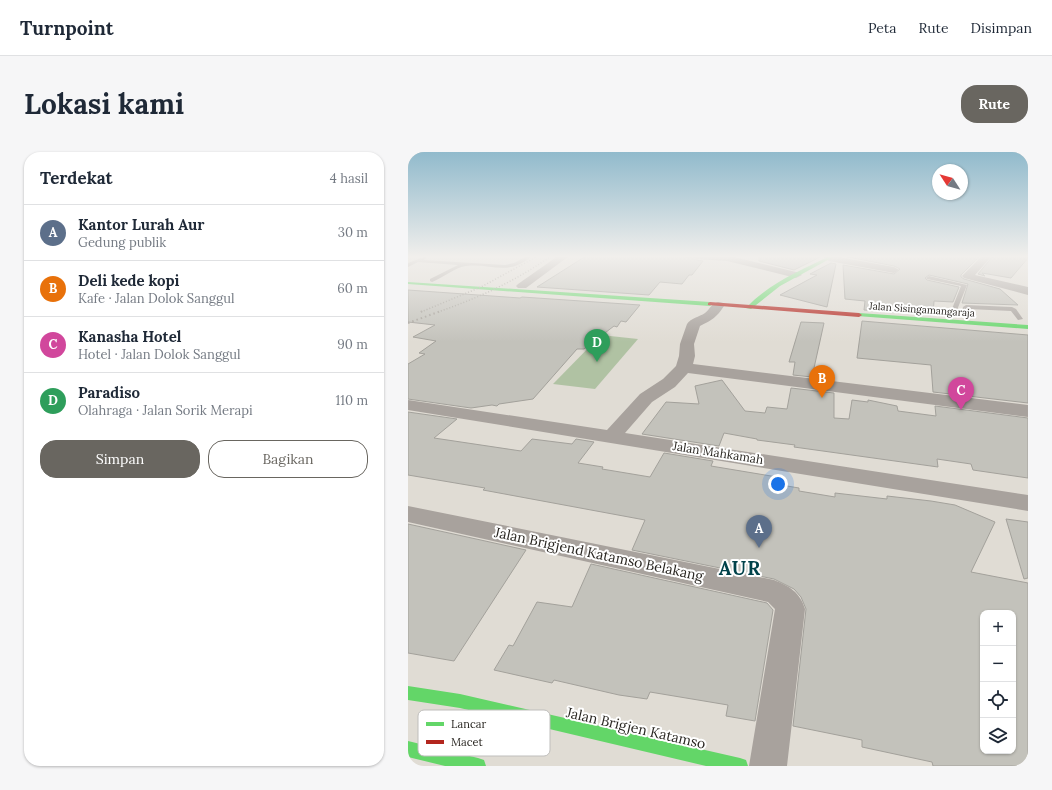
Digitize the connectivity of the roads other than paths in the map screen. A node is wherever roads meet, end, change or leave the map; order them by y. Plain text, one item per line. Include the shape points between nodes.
1 (435, 285) edge
2 (502, 285) edge
3 (779, 285) edge
4 (962, 285) edge
5 (1000, 285) edge
6 (522, 286) joint
7 (767, 291) junction
8 (1024, 291) edge
9 (747, 294) dead end
10 (735, 296) dead end
11 (651, 298) junction
12 (1028, 302) edge
13 (717, 303) junction
14 (752, 304) junction
15 (953, 314) junction
16 (1024, 319) edge
17 (1028, 327) edge
18 (684, 368) junction
19 (408, 405) edge
20 (1028, 411) edge
21 (612, 436) junction
22 (1028, 503) edge
23 (408, 514) edge
24 (408, 693) edge
25 (495, 710) edge
26 (550, 723) edge
27 (408, 749) edge
28 (418, 751) edge
29 (437, 756) edge
30 (478, 766) edge
31 (740, 766) edge
32 (768, 766) edge

1 - 11 main road, Jalan Sisingamangaraja
2 - 6 main road, Jalan Sisingamangaraja
3 - 7 main road
4 - 15 lane
5 - 8 street
6 - 11 main road, Jalan Sisingamangaraja
7 - 9 main road
7 - 14 main road
8 - 12 street
10 - 13 main road
11 - 13 main road, Jalan Sisingamangaraja
13 - 14 main road, Jalan Sisingamangaraja
13 - 18 street via 711,315 694,324 687,344
14 - 15 main road, Jalan Sisingamangaraja
14 - 17 main road, Jalan Sisingamangaraja
15 - 16 main road, Jalan Sisingamangaraja
18 - 20 street
18 - 21 street via 669,383 646,398
19 - 21 street, Jalan Mahkamah
21 - 22 street, Jalan Mahkamah
23 - 32 street, Jalan Brigjend Katamso Belakang via 774,592 785,598 790,609
24 - 25 main road, Jalan Brigjen Katamso
26 - 31 main road, Jalan Brigjen Katamso
27 - 28 main road
29 - 30 main road

